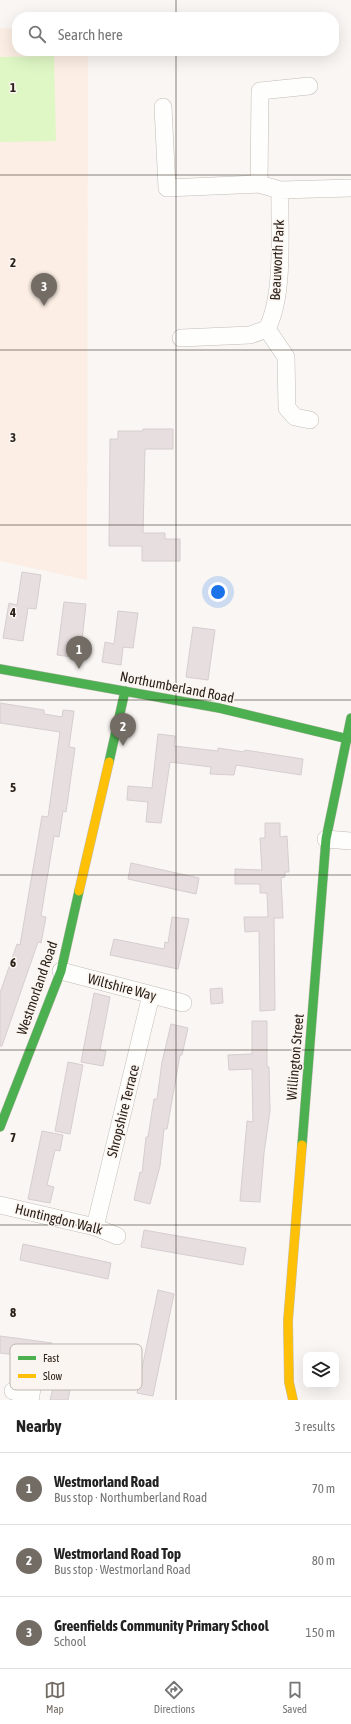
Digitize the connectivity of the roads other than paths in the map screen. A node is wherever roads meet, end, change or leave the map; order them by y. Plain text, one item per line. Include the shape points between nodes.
1 (308, 86) dead end
2 (163, 107) dead end
3 (259, 184) junction
4 (351, 188) edge
5 (280, 190) junction
6 (267, 329) junction
7 (181, 338) dead end
8 (310, 420) dead end
9 (0, 669) edge
10 (125, 691) junction
11 (351, 718) edge
12 (348, 739) junction
13 (326, 839) junction
14 (351, 841) edge
15 (60, 971) junction
16 (151, 995) junction
17 (182, 1003) dead end
18 (5, 1103) edge
19 (0, 1127) edge
20 (0, 1205) edge
21 (95, 1227) junction
22 (117, 1236) dead end
23 (14, 1391) dead end
24 (30, 1398) edge
25 (293, 1400) edge

1 - 3 street via 260,91
2 - 3 street via 167,188
3 - 5 street
4 - 5 street
5 - 6 street, Beauworth Park via 278,290
6 - 7 street via 250,335
6 - 8 street via 286,357 287,408 295,417
9 - 10 street, Northumberland Road
10 - 12 street, Northumberland Road via 219,708
10 - 15 street, Westmorland Road
11 - 12 street, Willington Street
12 - 13 street, Willington Street
13 - 14 street
13 - 25 street, Willington Street via 288,1321 289,1382
15 - 16 street, Wiltshire Way
15 - 18 street, Westmorland Road
16 - 17 street, Wiltshire Way
16 - 21 street, Shropshire Terrace
18 - 19 street, Westmorland Road
20 - 21 street, Huntingdon Walk
21 - 22 street, Huntingdon Walk
23 - 24 street

